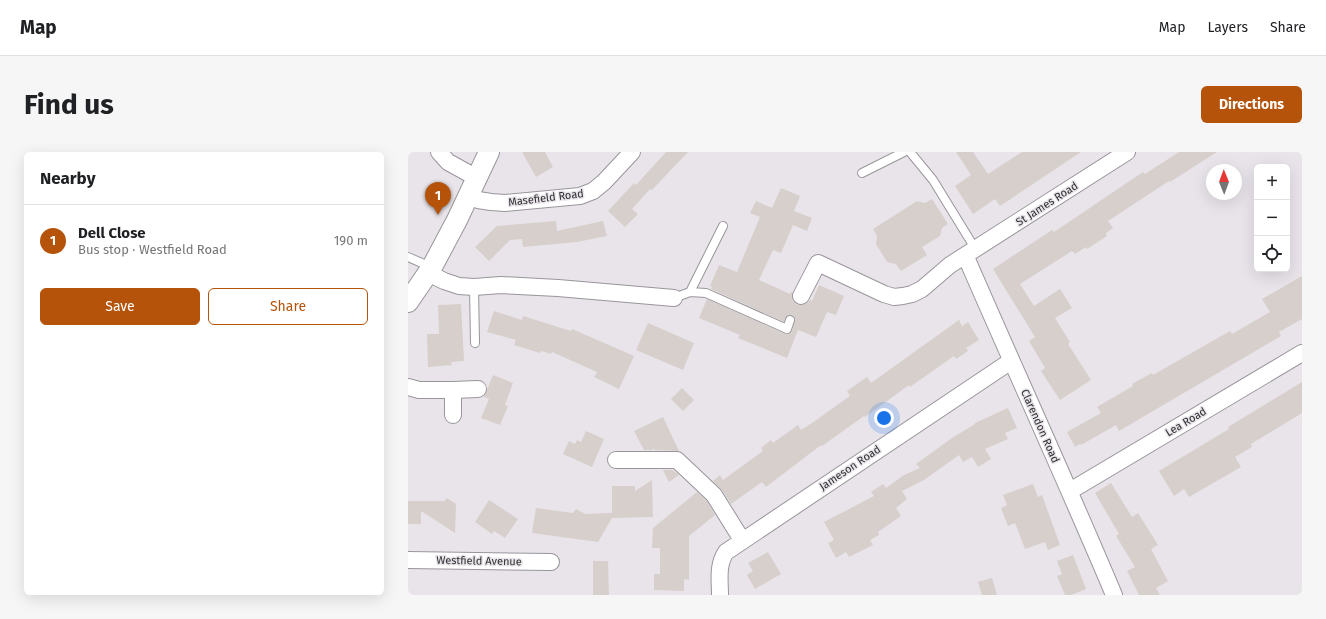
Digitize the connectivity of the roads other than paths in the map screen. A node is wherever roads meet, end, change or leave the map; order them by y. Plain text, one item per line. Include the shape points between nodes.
1 (439, 152) edge
2 (489, 152) edge
3 (632, 152) edge
4 (904, 152) edge
5 (910, 152) edge
6 (1128, 152) edge
7 (862, 173) dead end
8 (473, 187) junction
9 (723, 226) dead end
10 (971, 253) junction
11 (408, 258) edge
12 (430, 270) junction
13 (474, 287) junction
14 (690, 292) junction
15 (801, 296) dead end
16 (674, 298) joint
17 (408, 302) edge
18 (790, 320) dead end
19 (475, 343) dead end
20 (1302, 353) edge
21 (1011, 361) junction
22 (408, 387) edge
23 (478, 389) dead end
24 (453, 390) junction
25 (453, 415) dead end
26 (616, 460) dead end
27 (1070, 491) junction
28 (742, 540) junction
29 (408, 560) edge
30 (550, 562) dead end
31 (720, 595) edge
32 (1114, 595) edge

1 - 8 street, Masefield Road
2 - 8 street
3 - 8 street, Masefield Road via 604,182 593,191 580,196 491,202 478,200
4 - 7 lane
5 - 10 lane via 933,180
6 - 10 street, St James Road
8 - 12 street
9 - 14 lane
10 - 15 street, St James Road via 950,265 922,289 912,294 894,297 818,263
10 - 21 street, Clarendon Road
11 - 12 lane
12 - 13 street via 444,281
12 - 17 street
13 - 16 street via 551,287
13 - 19 lane
14 - 16 lane
14 - 18 lane via 706,293 787,329
20 - 27 street, Lea Road
21 - 27 street, Clarendon Road
21 - 28 street, Jameson Road
22 - 24 street via 419,390
23 - 24 street
24 - 25 street
26 - 28 street via 677,460 714,495
27 - 32 street, Clarendon Road
28 - 31 street, Jameson Road via 722,558
29 - 30 street, Westfield Avenue

